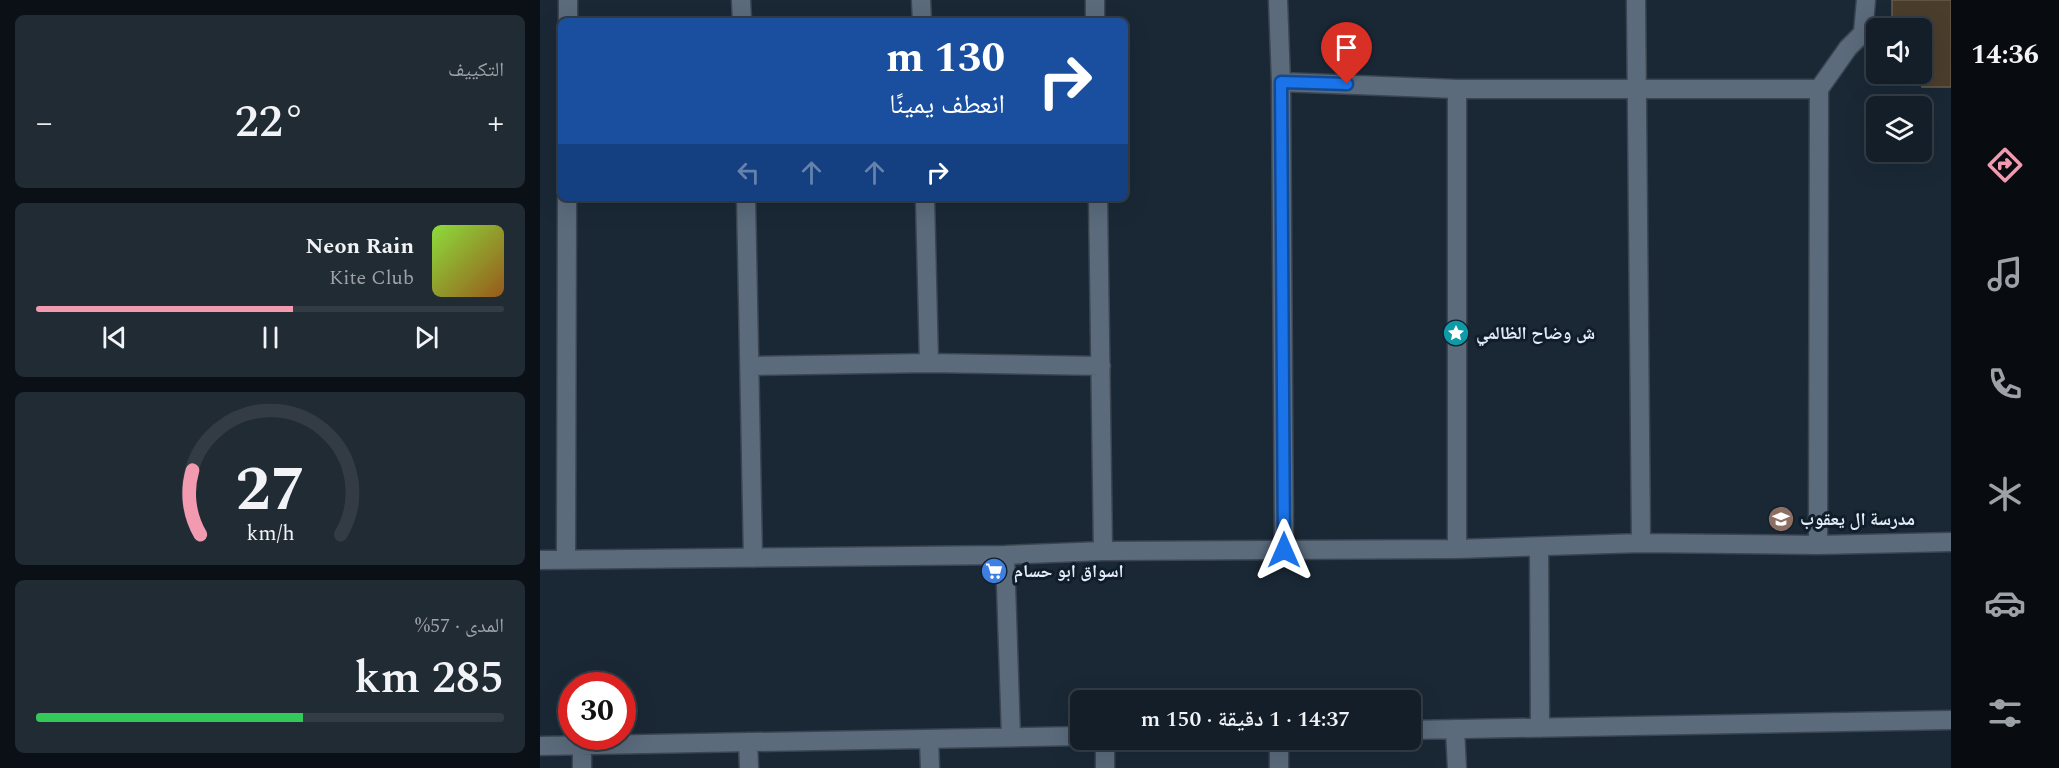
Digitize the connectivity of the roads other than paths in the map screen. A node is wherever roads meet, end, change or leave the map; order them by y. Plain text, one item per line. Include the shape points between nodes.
1 (568, 0) edge
2 (741, 0) edge
3 (921, 0) edge
4 (1095, 0) edge
5 (1278, 0) edge
6 (1636, 0) edge
7 (1866, 0) edge
8 (568, 18) edge
9 (742, 18) edge
10 (922, 18) edge
11 (1095, 18) edge
12 (1281, 82) junction
13 (1636, 87) junction
14 (1457, 89) junction
15 (1819, 89) junction
16 (567, 201) edge
17 (746, 201) edge
18 (925, 201) edge
19 (1098, 201) edge
20 (929, 363) junction
21 (751, 366) junction
22 (1101, 366) junction
23 (1951, 542) edge
24 (1641, 543) junction
25 (1818, 545) junction
26 (1539, 547) junction
27 (1457, 549) junction
28 (1284, 550) junction
29 (1103, 552) junction
30 (1005, 555) junction
31 (753, 558) junction
32 (566, 559) junction
33 (540, 560) edge
34 (1951, 720) edge
35 (1540, 728) junction
36 (1455, 729) junction
37 (1421, 730) edge
38 (1070, 736) edge
39 (1011, 737) junction
40 (929, 739) junction
41 (748, 742) junction
42 (636, 743) edge
43 (558, 745) edge
44 (540, 746) edge
45 (582, 750) edge
46 (1105, 750) edge
47 (1279, 750) edge
48 (582, 768) edge
49 (749, 768) edge
50 (930, 768) edge
51 (1106, 768) edge
52 (1279, 768) edge
53 (1456, 768) edge

1 - 8 street
2 - 9 street
3 - 10 street
4 - 11 street
5 - 12 street
6 - 13 street
7 - 15 street via 1863,33
12 - 14 street
12 - 28 street
13 - 14 street
13 - 15 street
13 - 24 street
14 - 27 street
15 - 25 street
16 - 32 street
17 - 21 street
18 - 20 street
19 - 22 street
20 - 21 street
20 - 22 street
21 - 31 street
22 - 29 street
23 - 25 street
24 - 25 street
24 - 26 street
26 - 27 street
26 - 35 street
27 - 28 street
28 - 29 street
29 - 30 street
30 - 31 street
30 - 39 street
31 - 32 street
32 - 33 street
34 - 35 street
35 - 36 street
36 - 37 street
36 - 53 street
38 - 39 street
39 - 40 street
40 - 41 street
40 - 50 street
41 - 42 street
41 - 49 street
43 - 44 street
45 - 48 street
46 - 51 street
47 - 52 street

